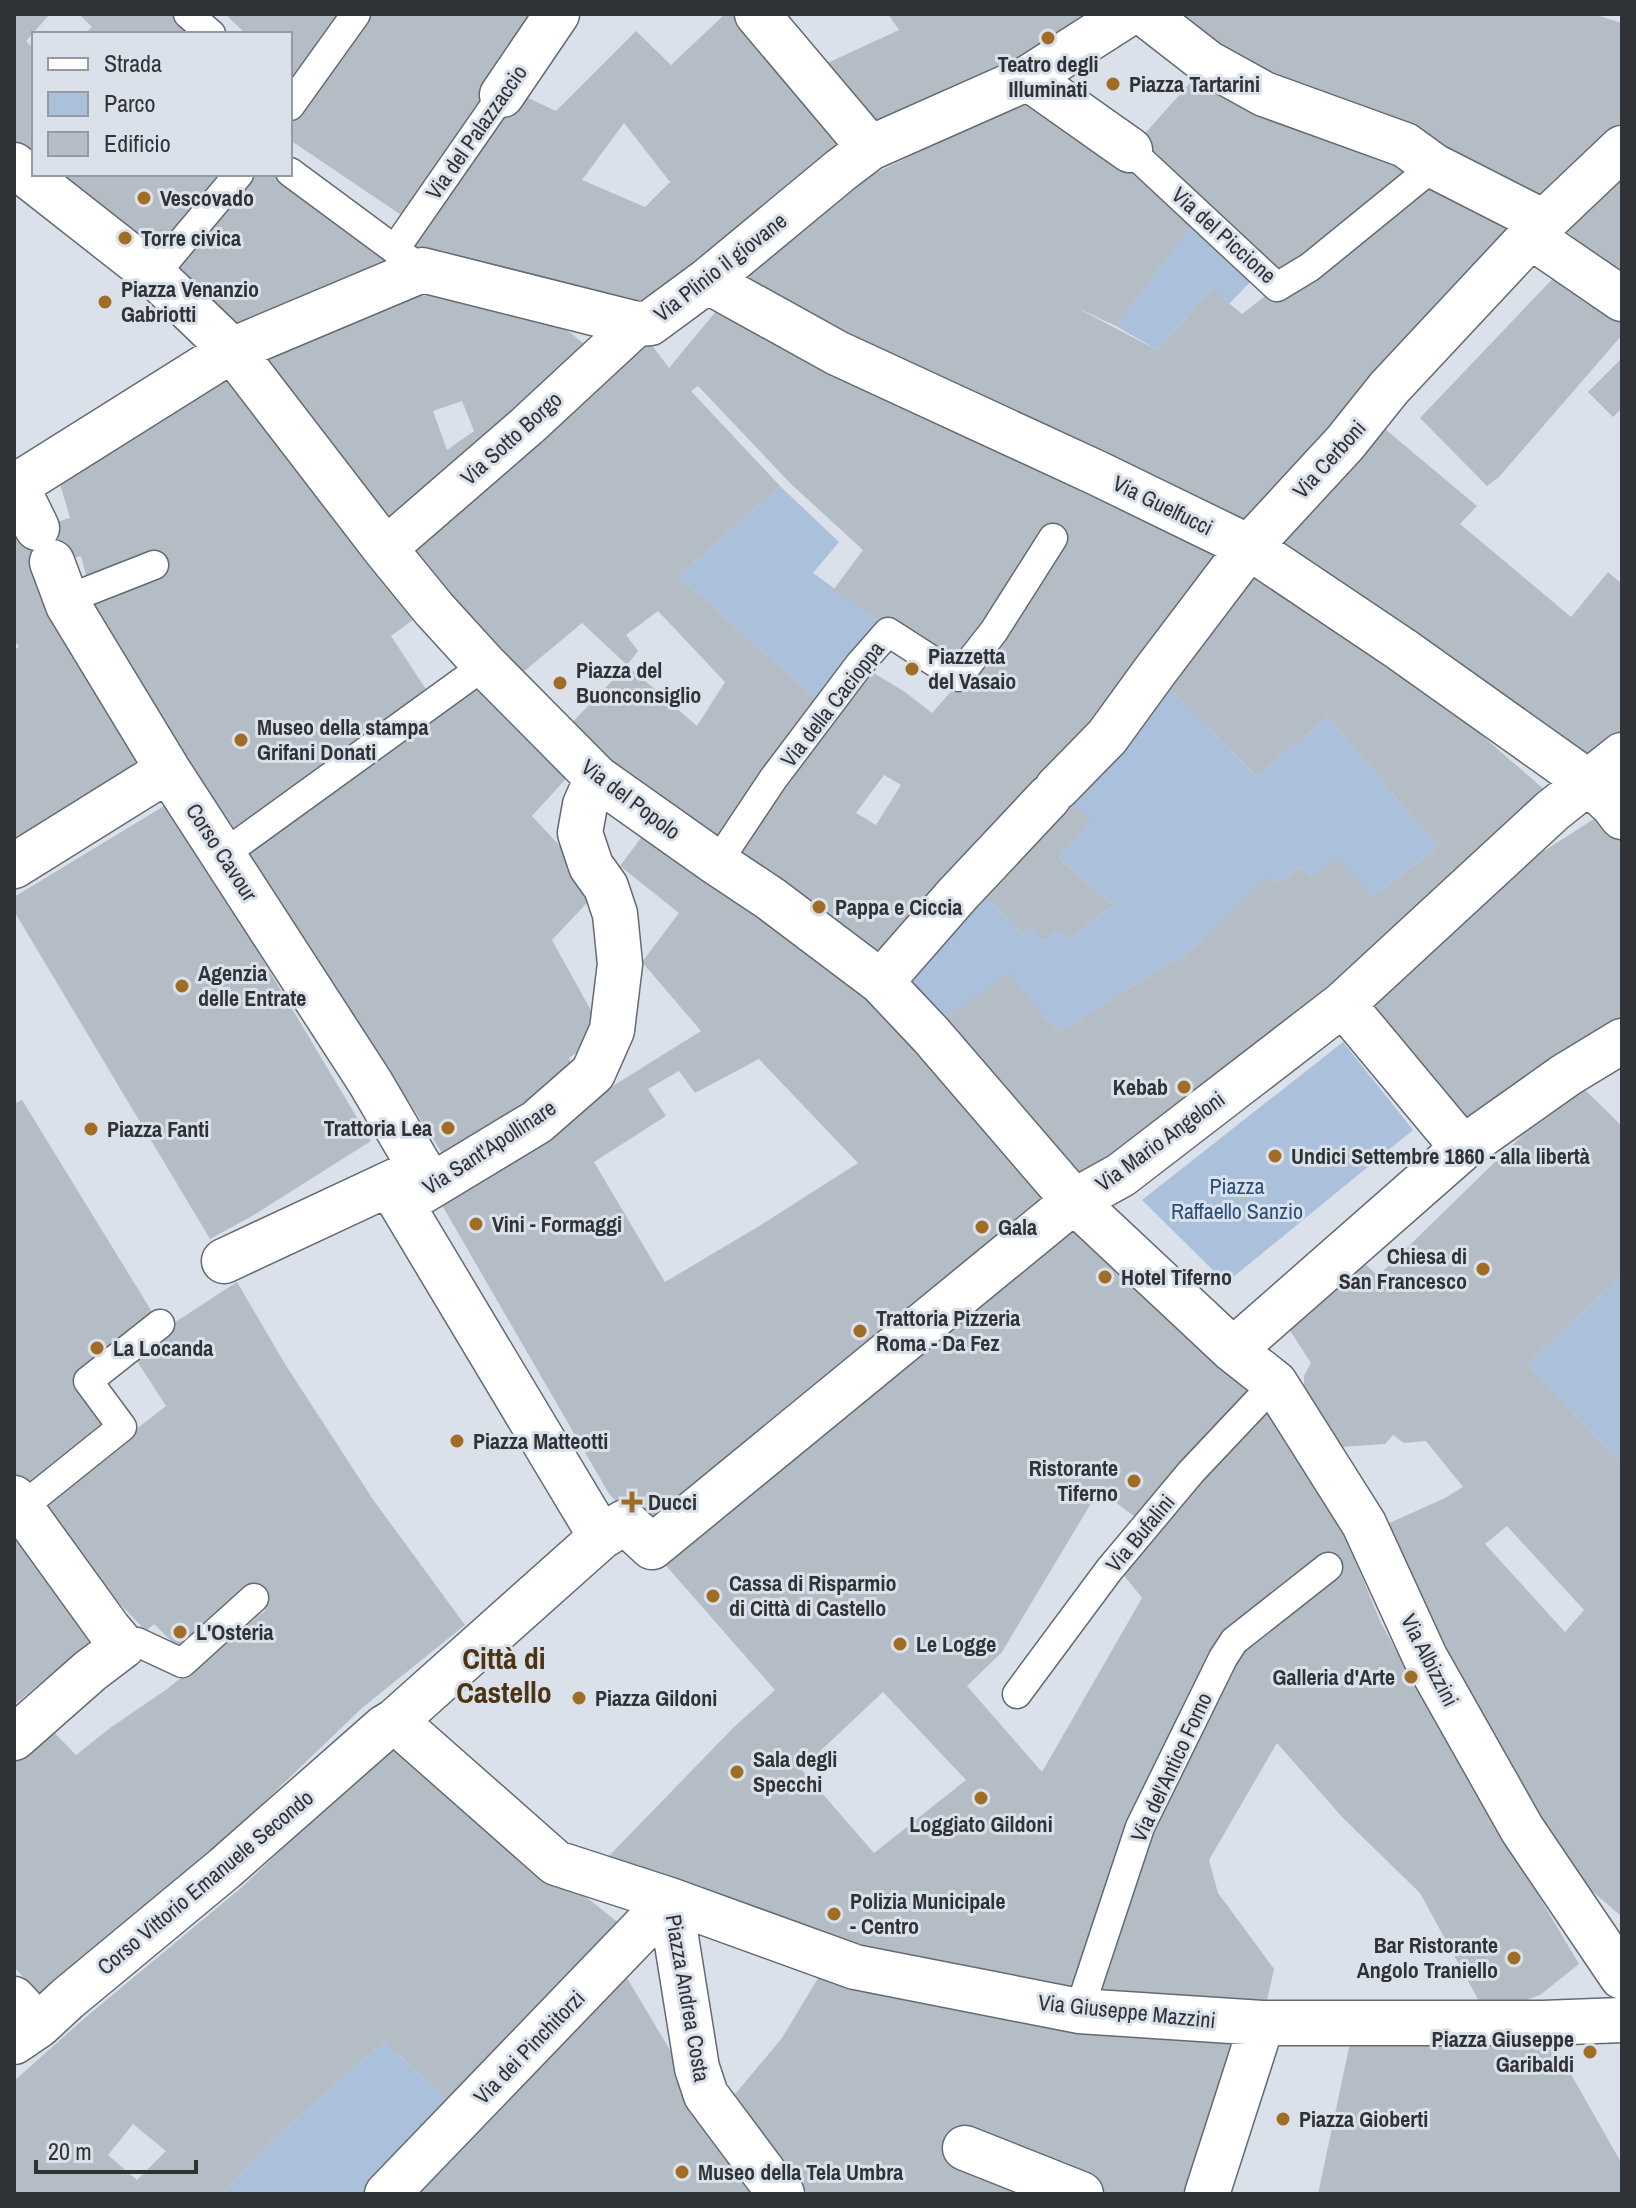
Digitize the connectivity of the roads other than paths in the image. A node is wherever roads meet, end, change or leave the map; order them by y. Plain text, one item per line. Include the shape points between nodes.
1 (188, 14) edge
2 (356, 14) edge
3 (557, 14) edge
4 (757, 14) edge
5 (1128, 14) edge
6 (1145, 14) edge
7 (209, 32) edge
8 (1028, 78) junction
9 (502, 95) joint
10 (292, 103) edge
11 (870, 148) junction
12 (1622, 148) edge
13 (1130, 150) joint
14 (14, 165) edge
15 (1434, 166) junction
16 (292, 173) edge
17 (237, 176) edge
18 (1537, 229) junction
19 (408, 260) junction
20 (154, 275) junction
21 (707, 281) junction
22 (1622, 299) edge
23 (637, 324) junction
24 (232, 350) junction
25 (16, 483) edge
26 (1053, 538) dead end
27 (1249, 547) junction
28 (385, 549) junction
29 (154, 565) dead end
30 (55, 581) junction
31 (485, 665) junction
32 (1622, 755) edge
33 (168, 770) junction
34 (597, 778) junction
35 (1588, 782) junction
36 (1622, 817) edge
37 (224, 854) junction
38 (717, 863) junction
39 (14, 866) edge
40 (881, 982) junction
41 (1343, 1004) junction
42 (1622, 1041) edge
43 (1463, 1148) junction
44 (396, 1194) junction
45 (1074, 1201) junction
46 (224, 1261) dead end
47 (160, 1324) dead end
48 (1233, 1350) junction
49 (1275, 1383) junction
50 (18, 1503) edge
51 (601, 1537) junction
52 (1328, 1567) dead end
53 (254, 1598) dead end
54 (123, 1646) junction
55 (1017, 1694) dead end
56 (395, 1721) junction
57 (14, 1738) edge
58 (670, 1900) junction
59 (1622, 1977) edge
60 (1079, 2011) junction
61 (1622, 2020) edge
62 (22, 2022) edge
63 (1262, 2023) junction
64 (965, 2148) dead end
65 (387, 2194) edge
66 (782, 2194) edge
67 (1078, 2194) edge
68 (1207, 2194) edge

1 - 7 lane
2 - 10 lane
3 - 9 street, Via del Palazzaccio
4 - 11 street
5 - 8 street, Via Plinio il giovane
6 - 15 street via 1208,63 1264,94 1405,145
8 - 11 street, Via Plinio il giovane
8 - 13 street
9 - 19 lane, Via del Palazzaccio
11 - 21 street, Via Plinio il giovane
12 - 18 street, Via Cerboni
13 - 15 lane, Via del Piccione via 1277,287 1310,267
14 - 20 street
15 - 18 street
16 - 19 lane
17 - 20 lane
18 - 22 street
18 - 27 street, Via Cerboni
19 - 23 street, Via Plinio il giovane
19 - 24 street
20 - 24 street
21 - 23 street, Via Plinio il giovane via 650,323
21 - 27 street, Via Guelfucci via 837,353
23 - 28 street, Via Sotto Borgo
24 - 25 street
24 - 28 street, Via del Popolo
25 - 30 street, Corso Cavour
26 - 38 lane, Via della Cacioppa via 958,677 888,632 773,779
27 - 35 street, Via Guelfucci
27 - 40 street, Via Cerboni via 1107,737
28 - 31 street, Via del Popolo
29 - 30 lane
30 - 33 street, Corso Cavour
31 - 34 street, Via del Popolo
31 - 37 lane
32 - 35 street, Via Mario Angeloni
33 - 37 street, Corso Cavour
33 - 39 street
34 - 38 street, Via del Popolo
34 - 44 street, Via Sant'Apollinare via 580,833 615,914 620,964 612,1030 593,1073 537,1122
35 - 36 street, Via Guelfucci
35 - 41 street, Via Mario Angeloni
37 - 44 street, Corso Cavour via 421,1169
38 - 40 street, Via del Popolo
40 - 45 street, Via del Popolo
41 - 43 street
41 - 45 street, Via Mario Angeloni via 1121,1175
42 - 43 street
43 - 48 street
44 - 46 street
44 - 51 street
45 - 48 street
45 - 51 street, Via Mario Angeloni via 652,1547 625,1522
47 - 50 lane via 88,1381 122,1427
48 - 49 street, Via Albizzini
49 - 55 lane, Via Bufalini via 1109,1570
49 - 59 street, Via Albizzini via 1364,1524 1425,1657 1522,1829
50 - 54 street
51 - 56 street, Corso Vittorio Emanuele Secondo
52 - 60 lane, Via del'Antico Forno via 1234,1641 1223,1658 1140,1827
53 - 54 lane via 182,1663 137,1642
54 - 57 street
56 - 58 street, Via Giuseppe Mazzini via 556,1863
56 - 62 street, Corso Vittorio Emanuele Secondo via 67,1999
58 - 60 street, Via Giuseppe Mazzini via 855,1967
58 - 65 street, Via dei Pinchitorzi
58 - 66 street, Piazza Andrea Costa via 706,2095
60 - 63 street, Via Giuseppe Mazzini
61 - 63 street, Via Giuseppe Mazzini
63 - 68 street
64 - 67 street

